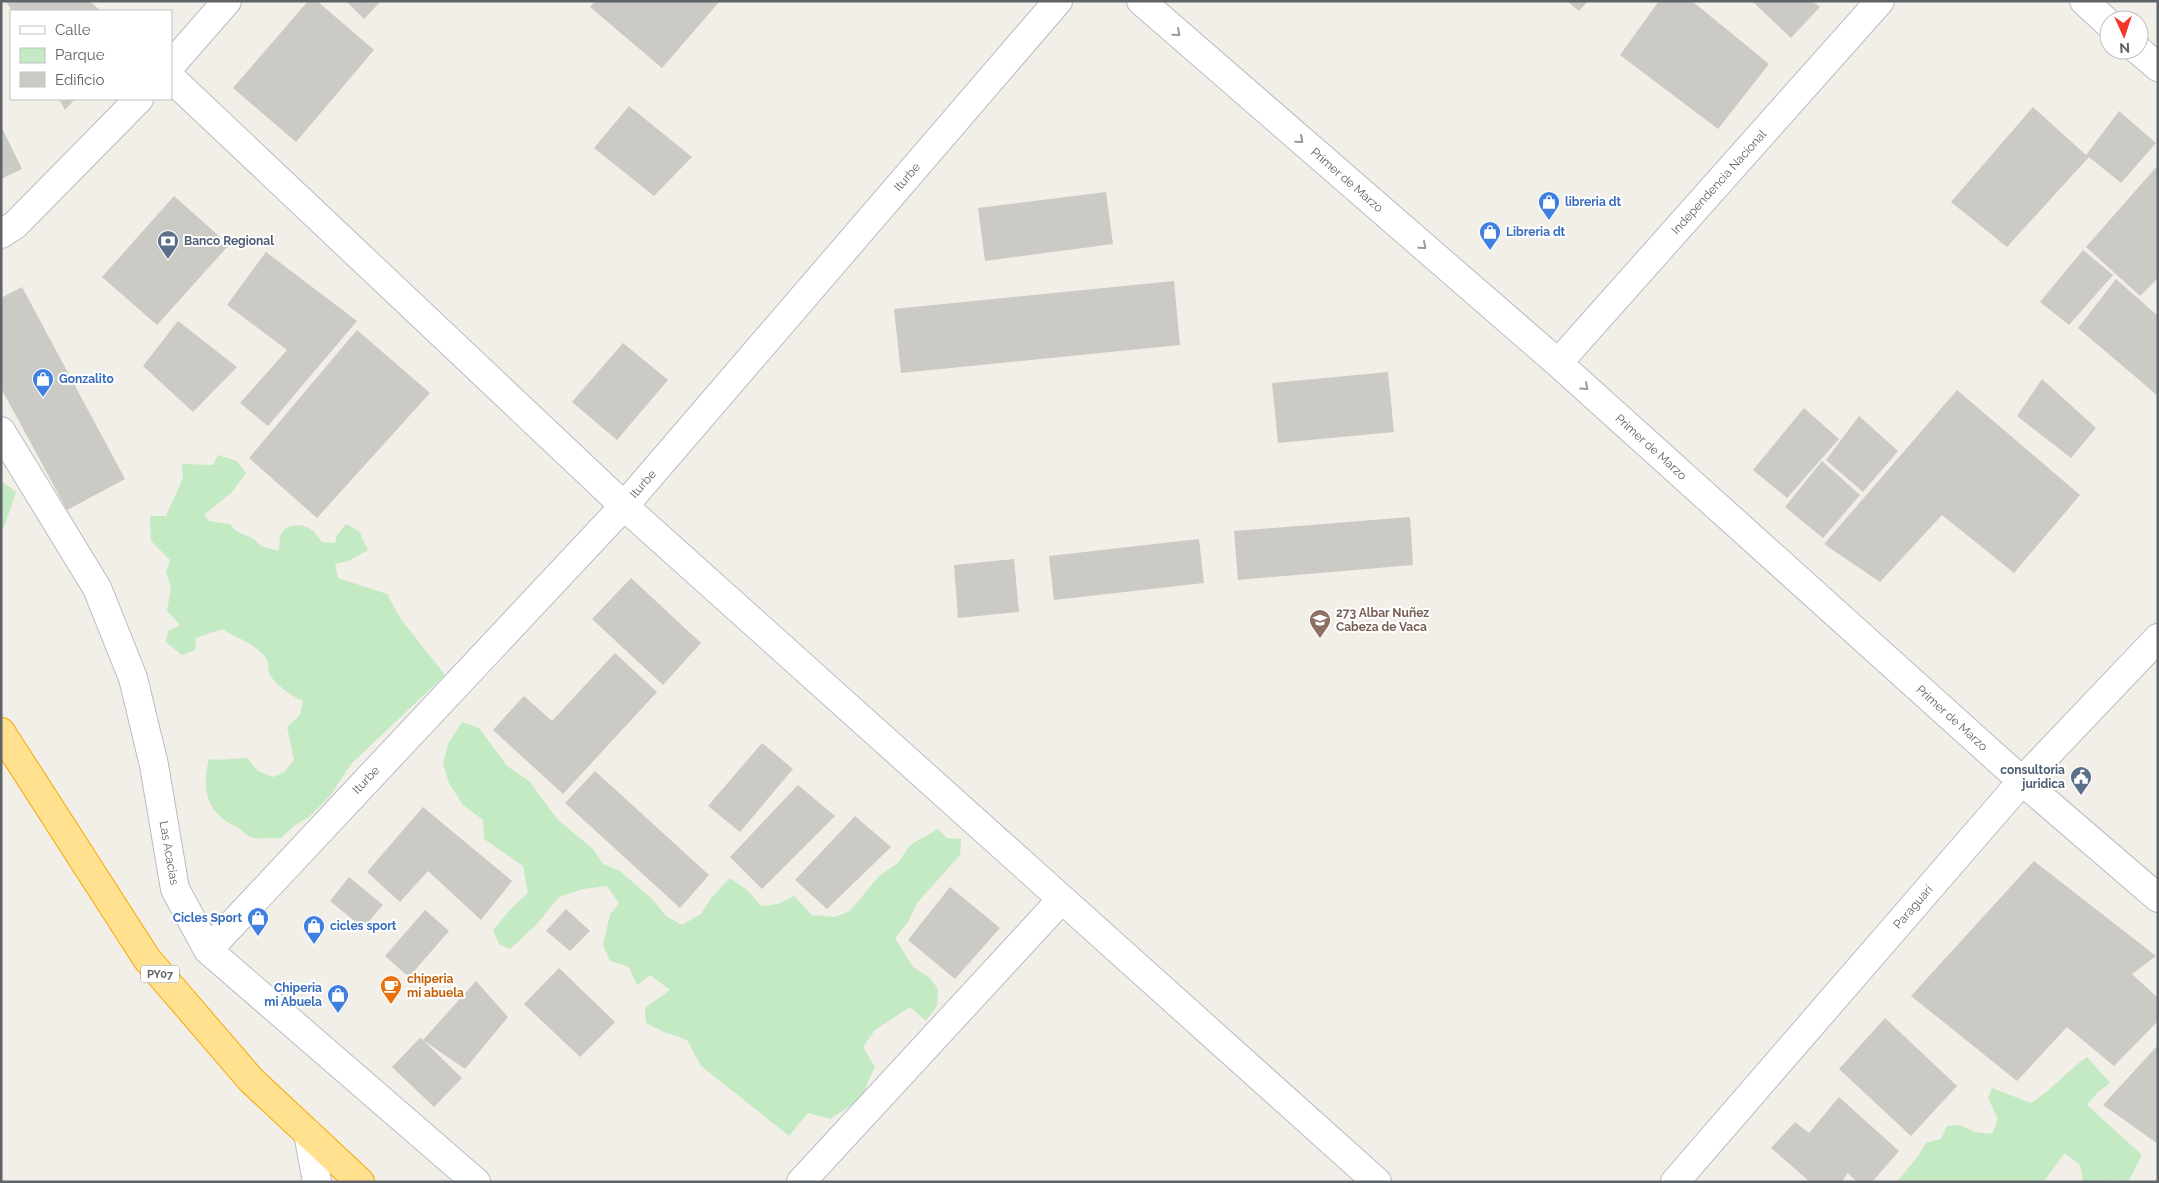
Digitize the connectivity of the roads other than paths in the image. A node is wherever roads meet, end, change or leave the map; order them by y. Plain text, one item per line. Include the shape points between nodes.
1 (227, 1) edge
2 (1058, 1) edge
3 (1141, 1) edge
4 (1880, 1) edge
5 (2084, 1) edge
6 (2099, 15) edge
7 (172, 65) edge
8 (172, 79) edge
9 (138, 100) edge
10 (1, 234) edge
11 (1558, 362) junction
12 (1, 431) edge
13 (624, 506) junction
14 (2158, 638) edge
15 (1, 732) edge
16 (2022, 781) junction
17 (2158, 898) edge
18 (1061, 900) junction
19 (208, 950) junction
20 (308, 1133) junction
21 (317, 1182) edge
22 (360, 1182) edge
23 (476, 1182) edge
24 (802, 1182) edge
25 (1377, 1182) edge
26 (1675, 1182) edge

1 - 7 street
2 - 13 street, Iturbe
3 -> 11 street, Primer de Marzo
4 - 11 street, Independencia Nacional
5 - 6 street
8 - 13 street
9 - 10 street via 15,225
11 -> 16 street, Primer de Marzo
12 - 19 street, Las Acacias via 97,588 133,678 154,765 175,889
13 - 18 street
13 - 19 street, Iturbe
14 - 16 street, Paraguarí
15 - 20 highway, PY07 via 148,959 251,1080
16 - 17 street, Primer de Marzo
16 - 26 street, Paraguarí
18 - 24 street
18 - 25 street
19 - 23 street, Las Acacias
20 - 21 street
20 - 22 highway, PY07

